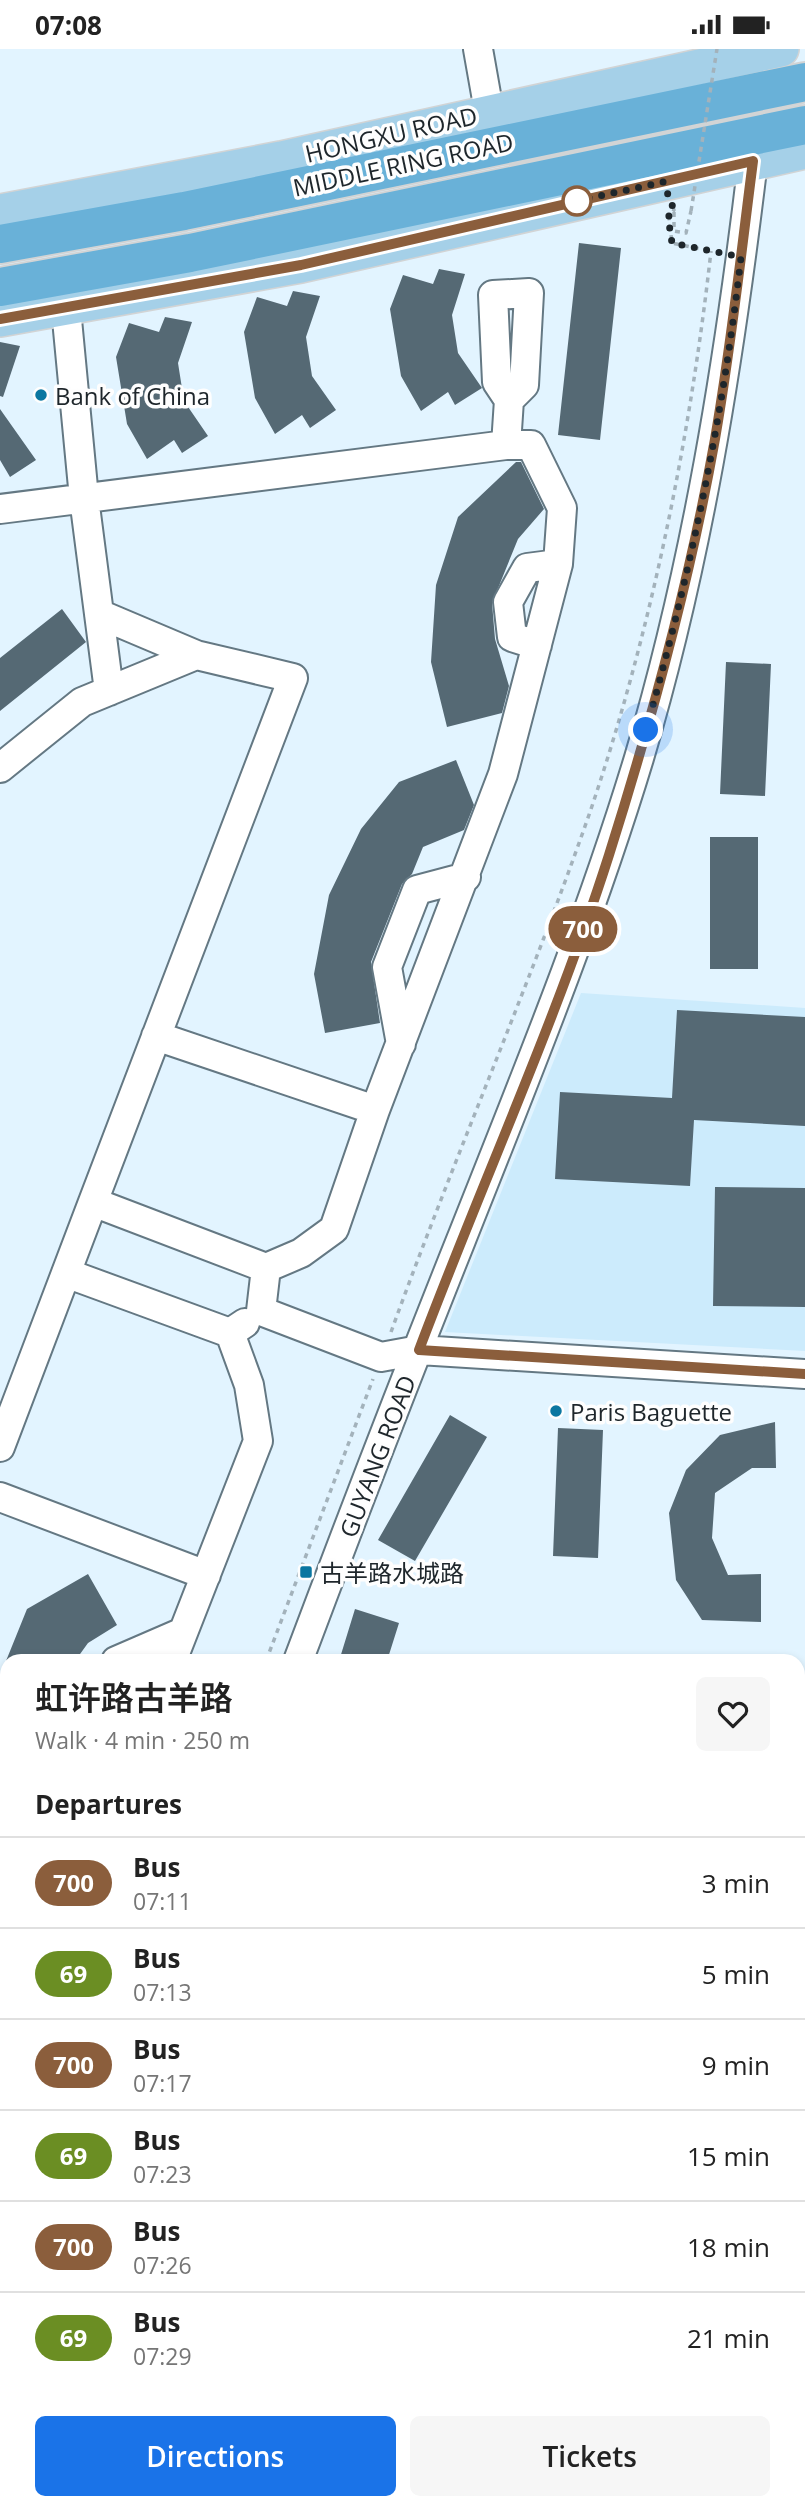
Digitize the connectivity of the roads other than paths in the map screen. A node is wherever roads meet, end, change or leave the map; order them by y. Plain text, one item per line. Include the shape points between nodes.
1 (478, 49) edge
2 (781, 49) edge
3 (705, 55) edge
4 (805, 82) edge
5 (489, 111) junction
6 (805, 125) edge
7 (805, 151) edge
8 (753, 161) junction
9 (0, 212) edge
10 (0, 244) edge
11 (0, 287) edge
12 (66, 309) junction
13 (0, 319) edge
14 (509, 400) dead end
15 (506, 445) junction
16 (84, 498) junction
17 (0, 509) edge
18 (558, 564) junction
19 (508, 602) junction
20 (546, 610) junction
21 (99, 614) junction
22 (537, 645) junction
23 (195, 655) junction
24 (109, 691) junction
25 (0, 768) edge
26 (466, 877) junction
27 (397, 941) junction
28 (436, 954) junction
29 (156, 1036) junction
30 (401, 1044) junction
31 (375, 1110) junction
32 (93, 1202) junction
33 (266, 1268) junction
34 (66, 1273) junction
35 (261, 1311) junction
36 (230, 1333) junction
37 (419, 1350) junction
38 (805, 1374) edge
39 (0, 1447) edge
40 (0, 1497) edge
41 (206, 1575) junction
42 (183, 1632) junction
43 (133, 1654) edge
44 (175, 1654) edge
45 (301, 1654) edge

1 - 5 street
2 - 3 main road, HONGXU ROAD
3 - 5 main road, HONGXU ROAD
4 - 10 highway, MIDDLE RING ROAD via 184,211
5 - 9 main road, HONGXU ROAD via 281,159
6 - 11 highway, MIDDLE RING ROAD via 190,253
7 - 8 main road
8 - 12 main road via 669,196
8 - 37 street, GUYANG ROAD via 717,426 693,547 640,755 576,949
12 - 13 main road
12 - 16 street
14 - 15 street
15 - 16 street
15 - 18 street via 531,445 562,507
16 - 17 street
16 - 21 street
18 - 19 street via 527,568
18 - 20 street
19 - 20 street
19 - 22 street via 512,637
20 - 22 street
21 - 23 street
21 - 24 street
22 - 26 street via 503,774
23 - 24 street
23 - 29 street via 293,678
24 - 25 street via 82,702
26 - 27 street via 417,890
26 - 28 street
27 - 28 street
27 - 30 street via 387,967
28 - 30 street
29 - 31 street
29 - 32 street
30 - 31 street
31 - 33 street via 334,1229 301,1253
32 - 33 street
32 - 34 street
33 - 35 street
34 - 36 street
34 - 39 street
35 - 36 street
35 - 37 street via 382,1357
36 - 41 street via 249,1385 258,1441
37 - 38 street
37 - 45 street, GUYANG ROAD
40 - 41 street
41 - 42 street
42 - 43 street
42 - 44 street

